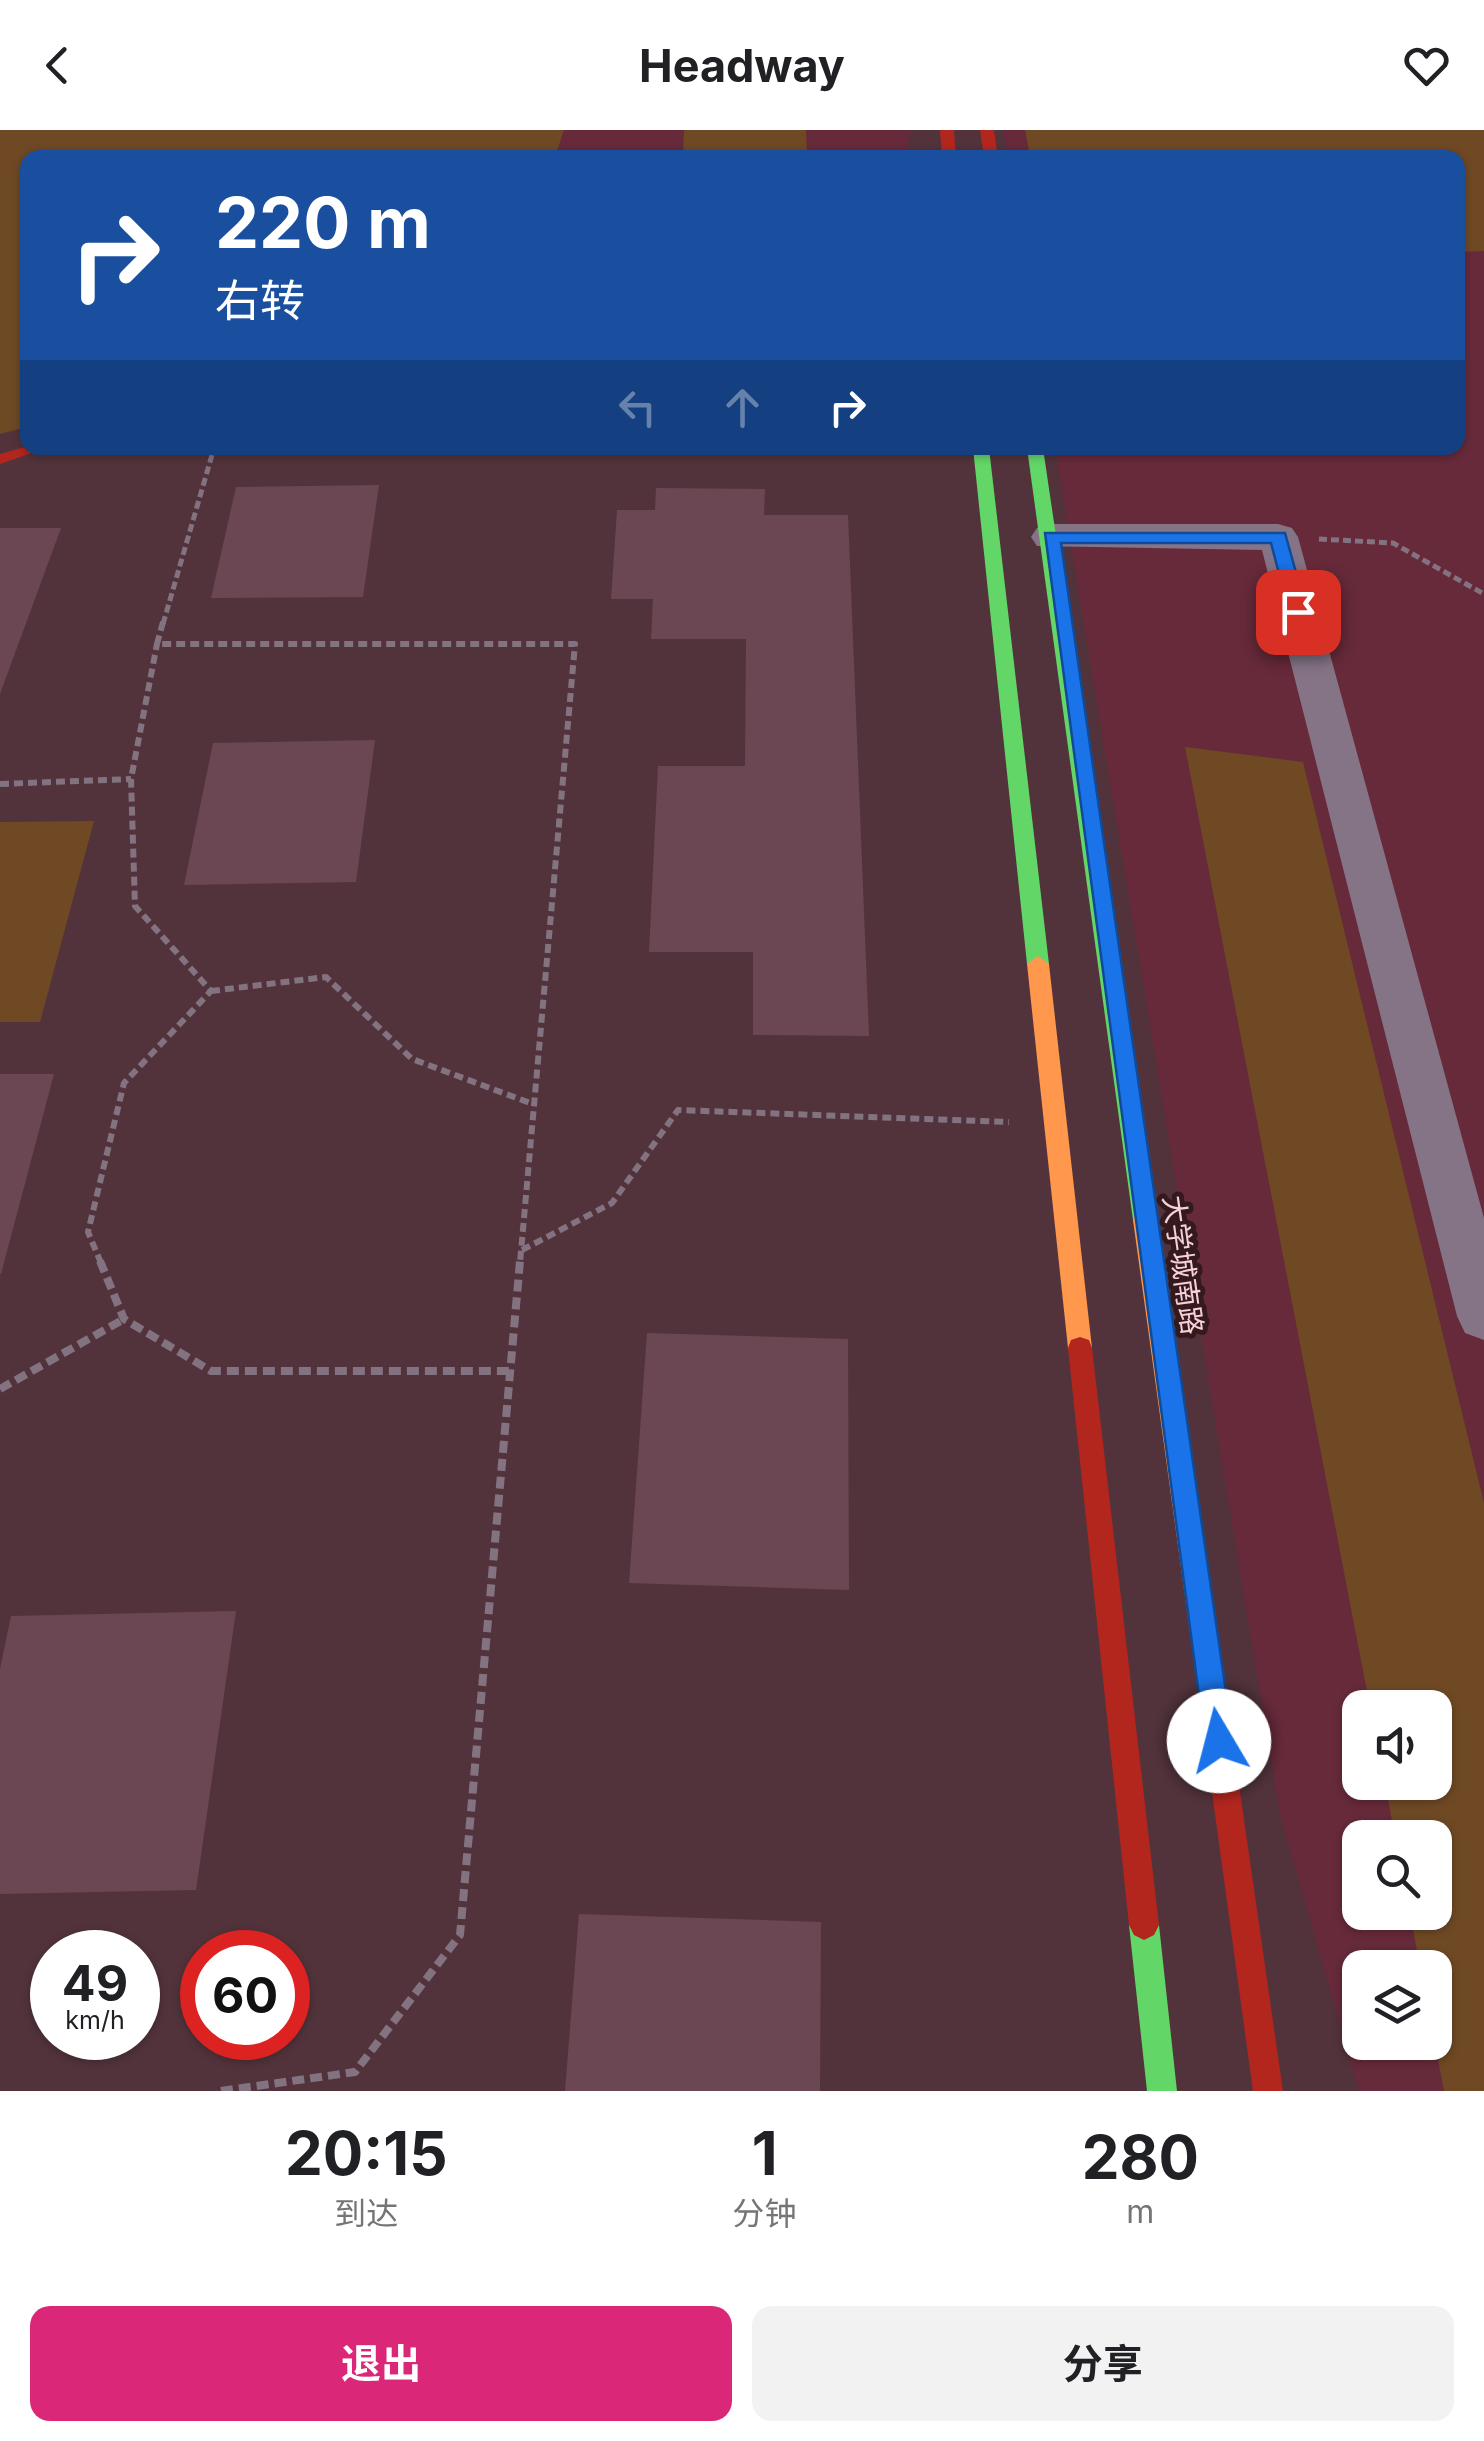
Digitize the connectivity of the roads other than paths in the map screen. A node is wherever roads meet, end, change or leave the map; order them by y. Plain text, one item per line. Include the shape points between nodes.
1 (982, 455) edge
2 (1036, 455) edge
3 (1051, 537) junction
4 (1484, 1316) edge
5 (1162, 2091) edge
6 (1268, 2091) edge

1 - 5 main road
2 - 3 main road, 大学城南路
3 - 4 street via 1278,537
3 - 6 main road, 大学城南路

